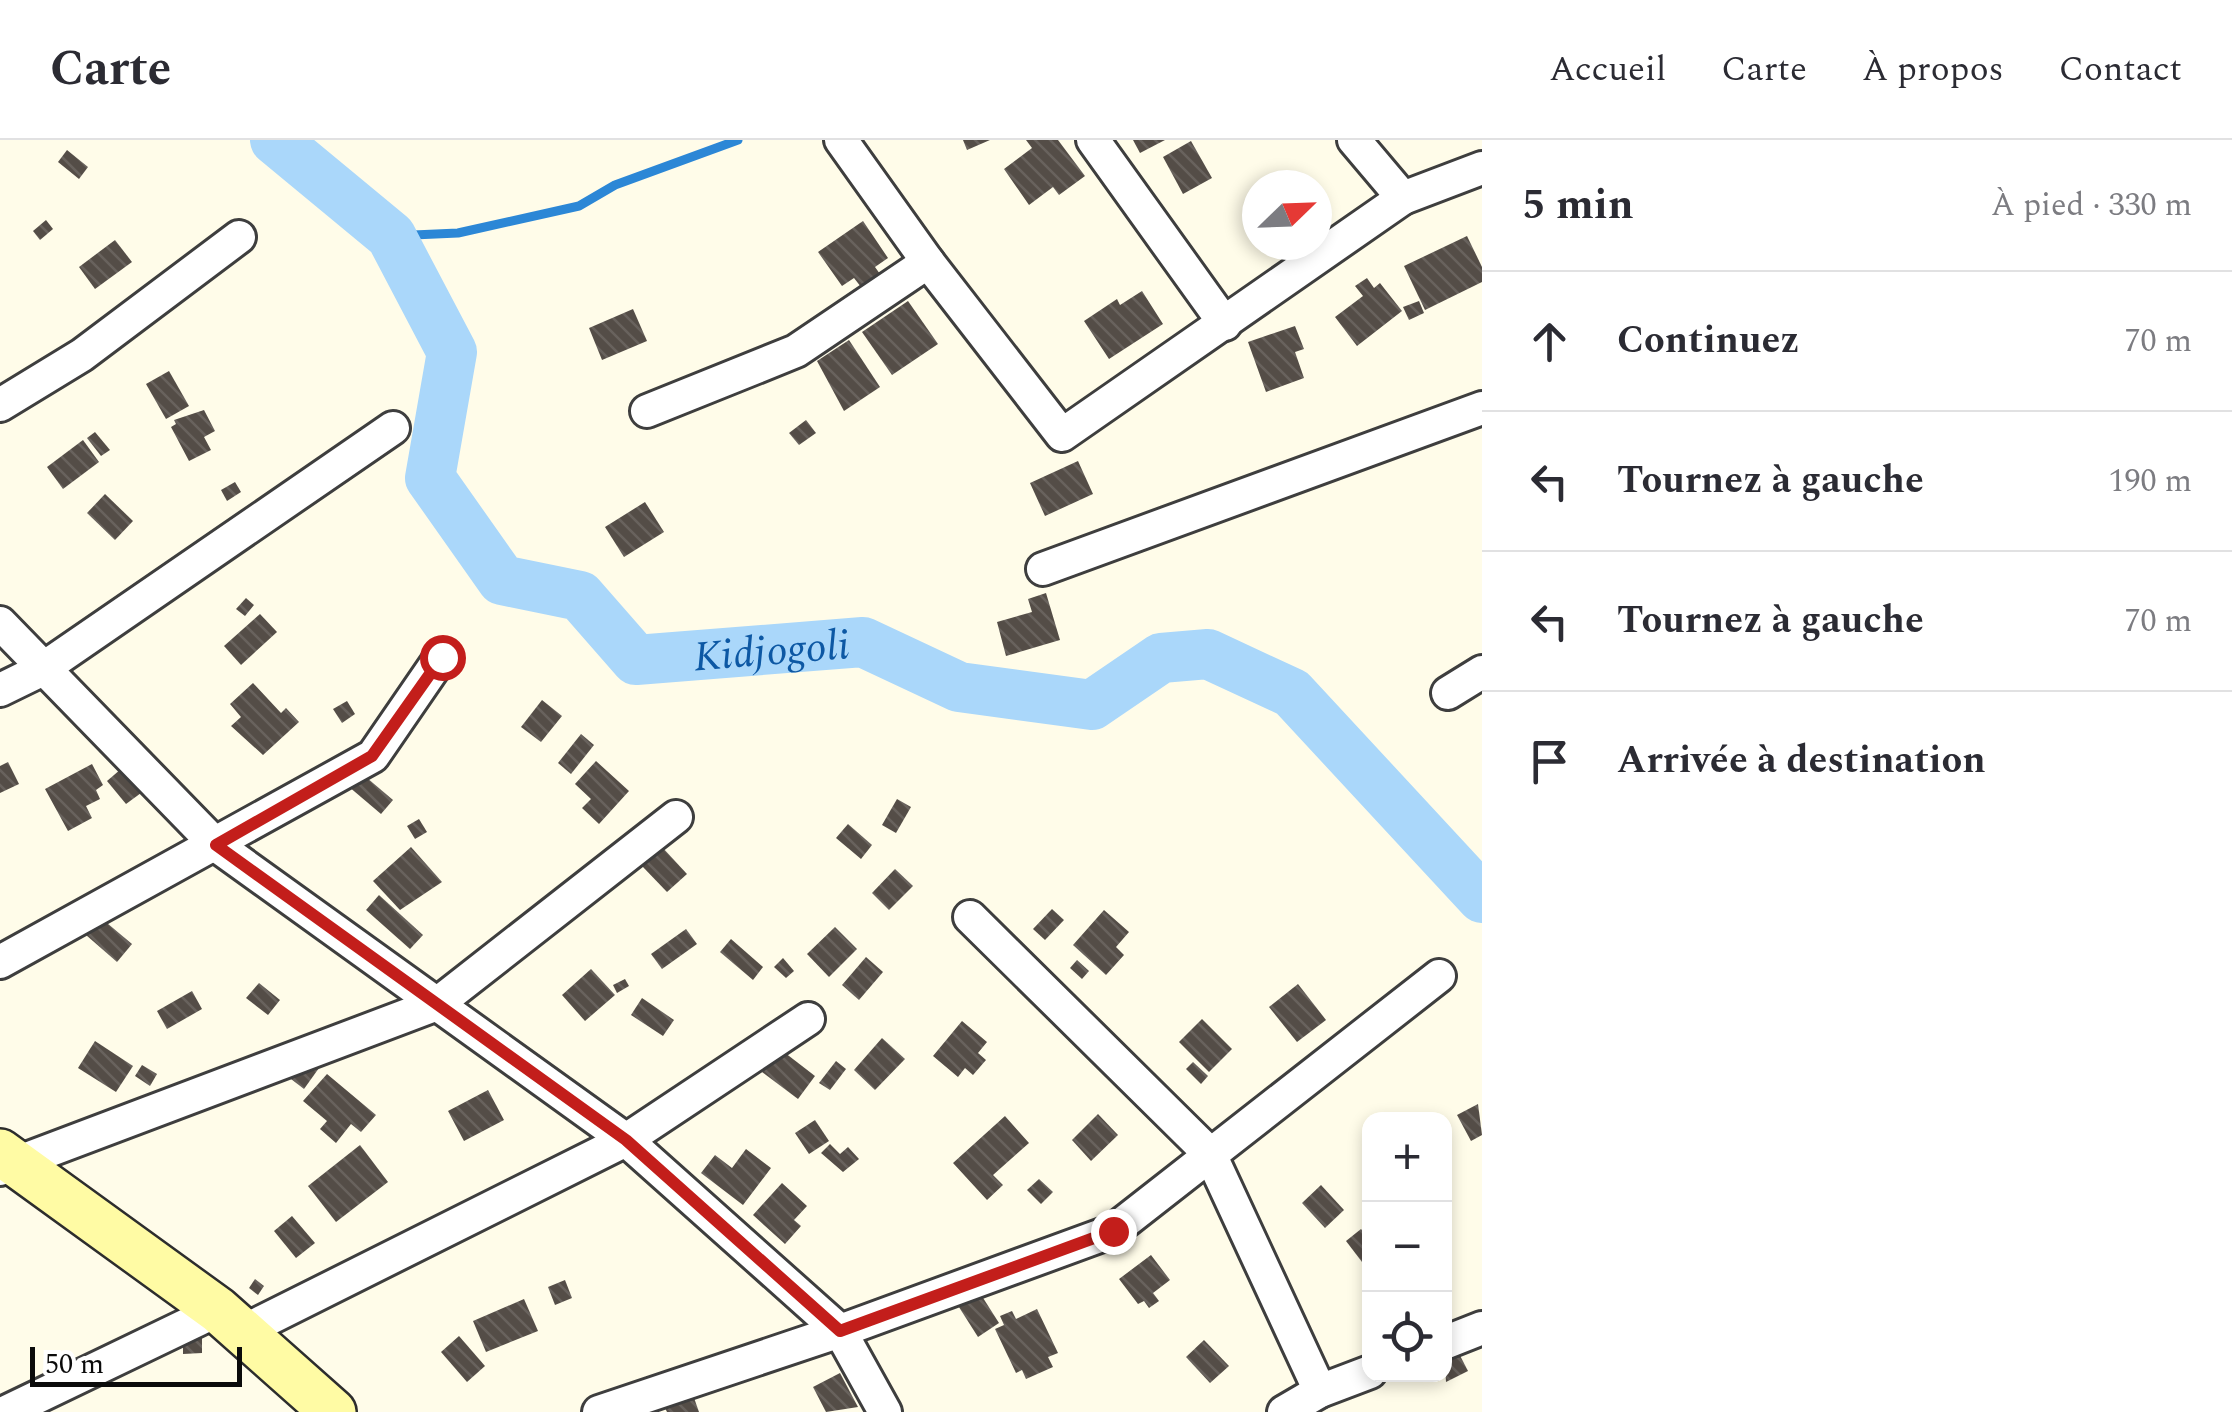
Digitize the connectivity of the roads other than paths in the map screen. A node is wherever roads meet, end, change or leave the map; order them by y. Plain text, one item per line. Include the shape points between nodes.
1 (841, 140) edge
2 (1093, 140) edge
3 (1354, 140) edge
4 (1482, 168) edge
5 (1403, 198) junction
6 (239, 237) dead end
7 (928, 262) junction
8 (1225, 324) junction
9 (0, 404) edge
10 (1482, 408) edge
11 (647, 411) dead end
12 (393, 428) dead end
13 (1043, 569) dead end
14 (0, 623) edge
15 (442, 657) dead end
16 (40, 670) junction
17 (1482, 672) edge
18 (0, 690) edge
19 (1448, 693) dead end
20 (676, 817) dead end
21 (216, 845) junction
22 (970, 917) dead end
23 (0, 962) edge
24 (1439, 976) dead end
25 (436, 1004) junction
26 (808, 1019) dead end
27 (626, 1140) junction
28 (1210, 1154) junction
29 (6, 1162) edge
30 (230, 1321) junction
31 (1482, 1328) edge
32 (840, 1331) junction
33 (1452, 1340) edge
34 (1362, 1375) edge
35 (1320, 1391) junction
36 (6, 1412) edge
37 (333, 1412) edge
38 (599, 1412) edge
39 (885, 1412) edge
40 (1284, 1412) edge

1 - 7 street
2 - 8 street
3 - 5 street
4 - 5 street
5 - 8 street
6 - 9 street via 82,354
7 - 8 street via 1062,435
7 - 11 street via 796,351
10 - 13 street
12 - 16 street
14 - 16 street
15 - 21 street via 372,756
16 - 18 street
16 - 21 street
17 - 19 street
20 - 25 street
21 - 23 street
21 - 25 street
22 - 28 street
24 - 28 street
25 - 27 street
25 - 29 street
26 - 27 street
27 - 30 street
27 - 32 street
28 - 32 street via 1113,1231
28 - 35 street
29 - 30 street
30 - 36 street
30 - 37 street
31 - 33 street
32 - 38 street
32 - 39 street
34 - 35 street
35 - 40 street

